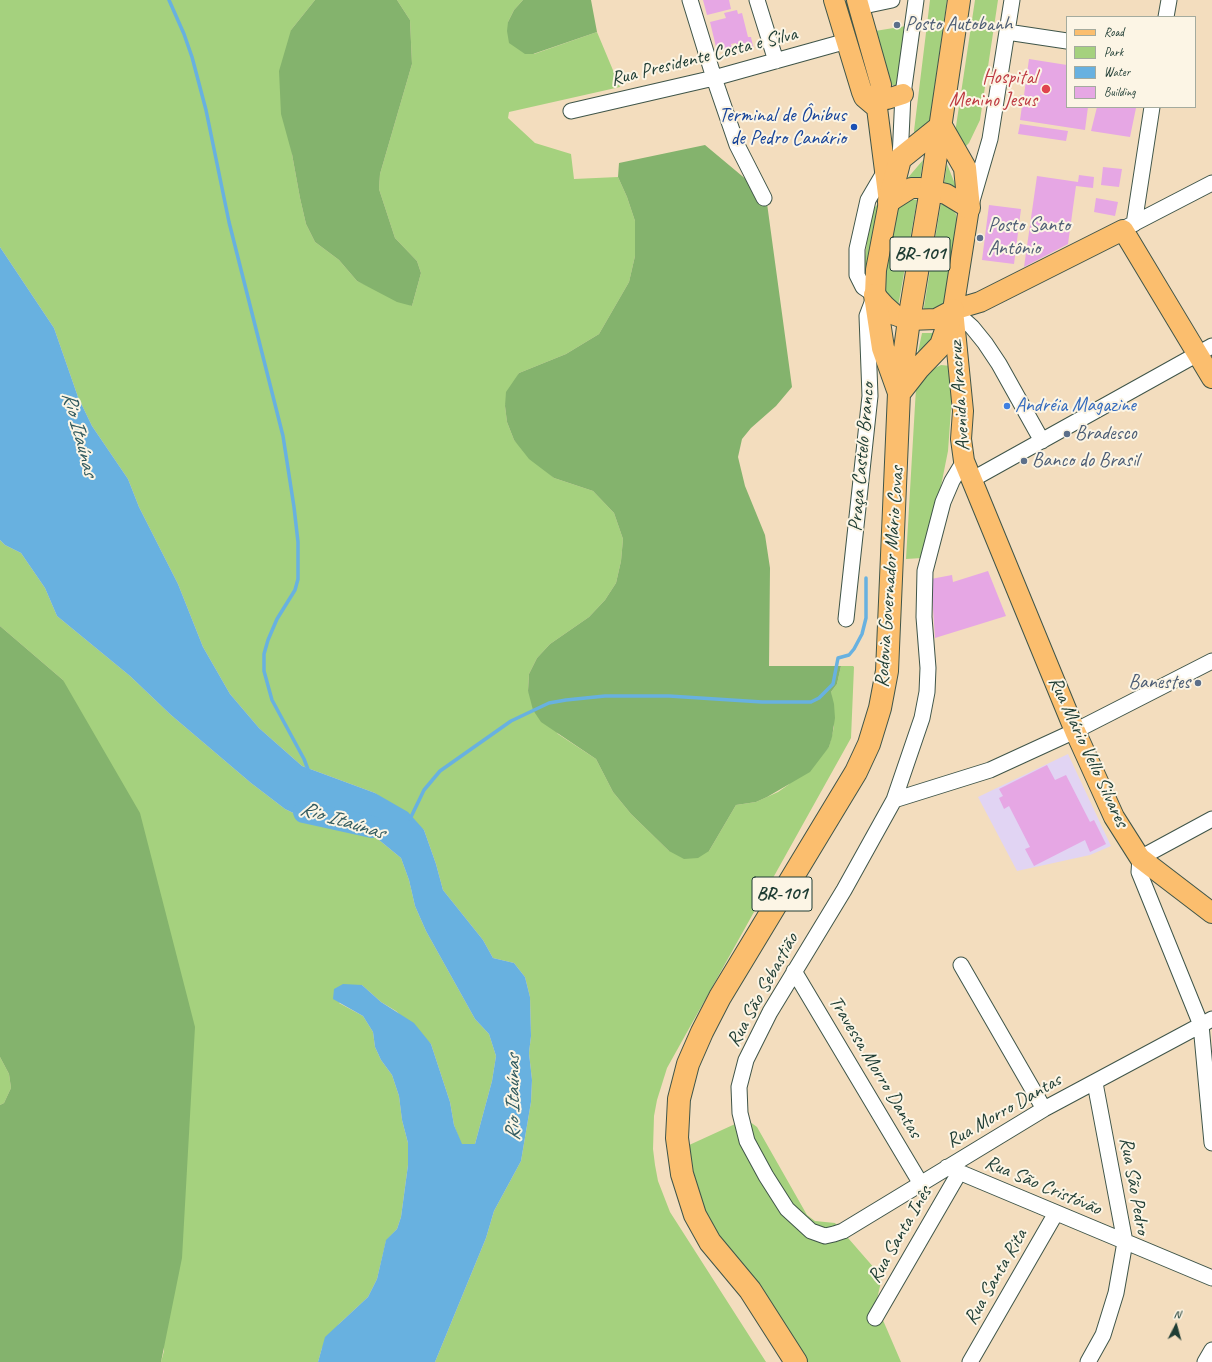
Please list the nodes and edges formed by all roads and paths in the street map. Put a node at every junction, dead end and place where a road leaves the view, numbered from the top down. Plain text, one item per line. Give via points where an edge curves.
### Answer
1 (690, 0) edge
2 (757, 0) edge
3 (834, 0) edge
4 (892, 0) edge
5 (916, 0) edge
6 (959, 0) edge
7 (1012, 0) edge
8 (1169, 0) edge
9 (858, 3) edge
10 (1166, 16) edge
11 (1007, 32) junction
12 (847, 41) junction
13 (1066, 41) edge
14 (776, 61) junction
15 (714, 78) junction
16 (904, 94) junction
17 (878, 103) junction
18 (1152, 108) edge
19 (571, 111) dead end
20 (941, 126) junction
21 (893, 165) junction
22 (1212, 183) edge
23 (931, 189) junction
24 (764, 198) dead end
25 (889, 202) junction
26 (969, 208) junction
27 (1128, 227) junction
28 (875, 295) junction
29 (953, 310) junction
30 (909, 320) junction
31 (1205, 350) edge
32 (1212, 378) edge
33 (900, 393) junction
34 (1042, 441) junction
35 (968, 470) junction
36 (846, 620) dead end
37 (1212, 661) edge
38 (1075, 732) junction
39 (894, 800) junction
40 (1212, 819) edge
41 (1140, 858) junction
42 (1212, 914) edge
43 (961, 965) dead end
44 (794, 971) junction
45 (1206, 1022) edge
46 (1095, 1083) junction
47 (1044, 1109) junction
48 (1212, 1143) edge
49 (953, 1170) junction
50 (921, 1184) junction
51 (1056, 1213) junction
52 (816, 1234) joint
53 (1125, 1242) junction
54 (1212, 1278) edge
55 (875, 1318) dead end
56 (1212, 1350) edge
57 (796, 1362) edge
58 (970, 1362) edge
59 (1088, 1362) edge
60 (1205, 1362) edge

1 - 15 street
2 - 14 street
3 - 12 main road
4 - 9 street
5 - 16 street
6 - 20 highway, Rodovia Governador Mário Covas / BR-101
7 - 11 street
8 - 10 street
9 - 17 main road via 880,79
11 - 13 street
11 - 26 street via 990,138
12 - 14 street, Rua Presidente Costa e Silva
12 - 17 main road via 864,97
14 - 15 street, Rua Presidente Costa e Silva
15 - 19 street, Rua Presidente Costa e Silva
15 - 24 street via 738,145
16 - 17 main road
16 - 21 street
17 - 21 main road
18 - 27 street
20 - 21 highway
20 - 23 highway, Rodovia Governador Mário Covas / BR-101
20 - 26 highway via 965,168
21 - 25 highway
21 - 28 street via 868,200 857,249 857,275 863,288
22 - 27 street
23 - 25 main road via 911,188
23 - 26 main road via 946,194
23 - 30 highway, Rodovia Governador Mário Covas / BR-101
25 - 28 main road, Praça Castelo Branco via 876,270
26 - 29 main road
27 - 29 main road via 980,302
27 - 31 main road
28 - 30 main road via 895,315
28 - 33 highway via 882,348
28 - 36 street, Praça Castelo Branco via 868,316 870,396
29 - 30 main road via 936,319
29 - 33 highway via 941,345
29 - 34 street via 972,327 988,348
29 - 35 main road, Avenida Aracruz via 963,411 961,439
30 - 33 highway, Rodovia Governador Mário Covas / BR-101
31 - 32 main road
31 - 34 street
33 - 57 highway, Rodovia Governador Mário Covas / BR-101 via 887,671 880,708 869,744 856,772 720,997 688,1064 679,1099 677,1138 682,1174 695,1215 710,1242 750,1290
34 - 35 street
35 - 38 main road, Rua Mário Vello Silvares
35 - 39 street, Rua São Sebastião via 952,480 943,502 925,571 927,692 922,718
37 - 38 street
38 - 39 street via 990,770
38 - 41 main road, Rua Mário Vello Silvares via 1114,816
39 - 44 street, Rua São Sebastião via 844,890
40 - 41 street
41 - 42 main road
41 - 45 street, Rua Mário Vello Silvares via 1139,872
43 - 47 street
44 - 50 street, Travessa Morro Dantas
44 - 52 street, Rua São Sebastião via 746,1060 739,1088 740,1113 748,1141 766,1176 787,1209
45 - 46 street, Rua Morro Dantas
45 - 48 street, Rua Mário Vello Silvares
46 - 47 street, Rua Morro Dantas
46 - 53 street, Rua São Pedro
47 - 49 street, Rua Morro Dantas
49 - 50 street, Rua Morro Dantas
49 - 51 street, Rua São Cristóvão
49 - 55 street, Rua Santa Inês
50 - 52 street, Rua Morro Dantas via 843,1231 825,1236
51 - 53 street, Rua São Cristóvão
51 - 58 street, Rua Santa Rita
53 - 54 street, Rua São Cristóvão
53 - 59 street, Rua São Pedro via 1116,1293 1103,1335
56 - 60 street

